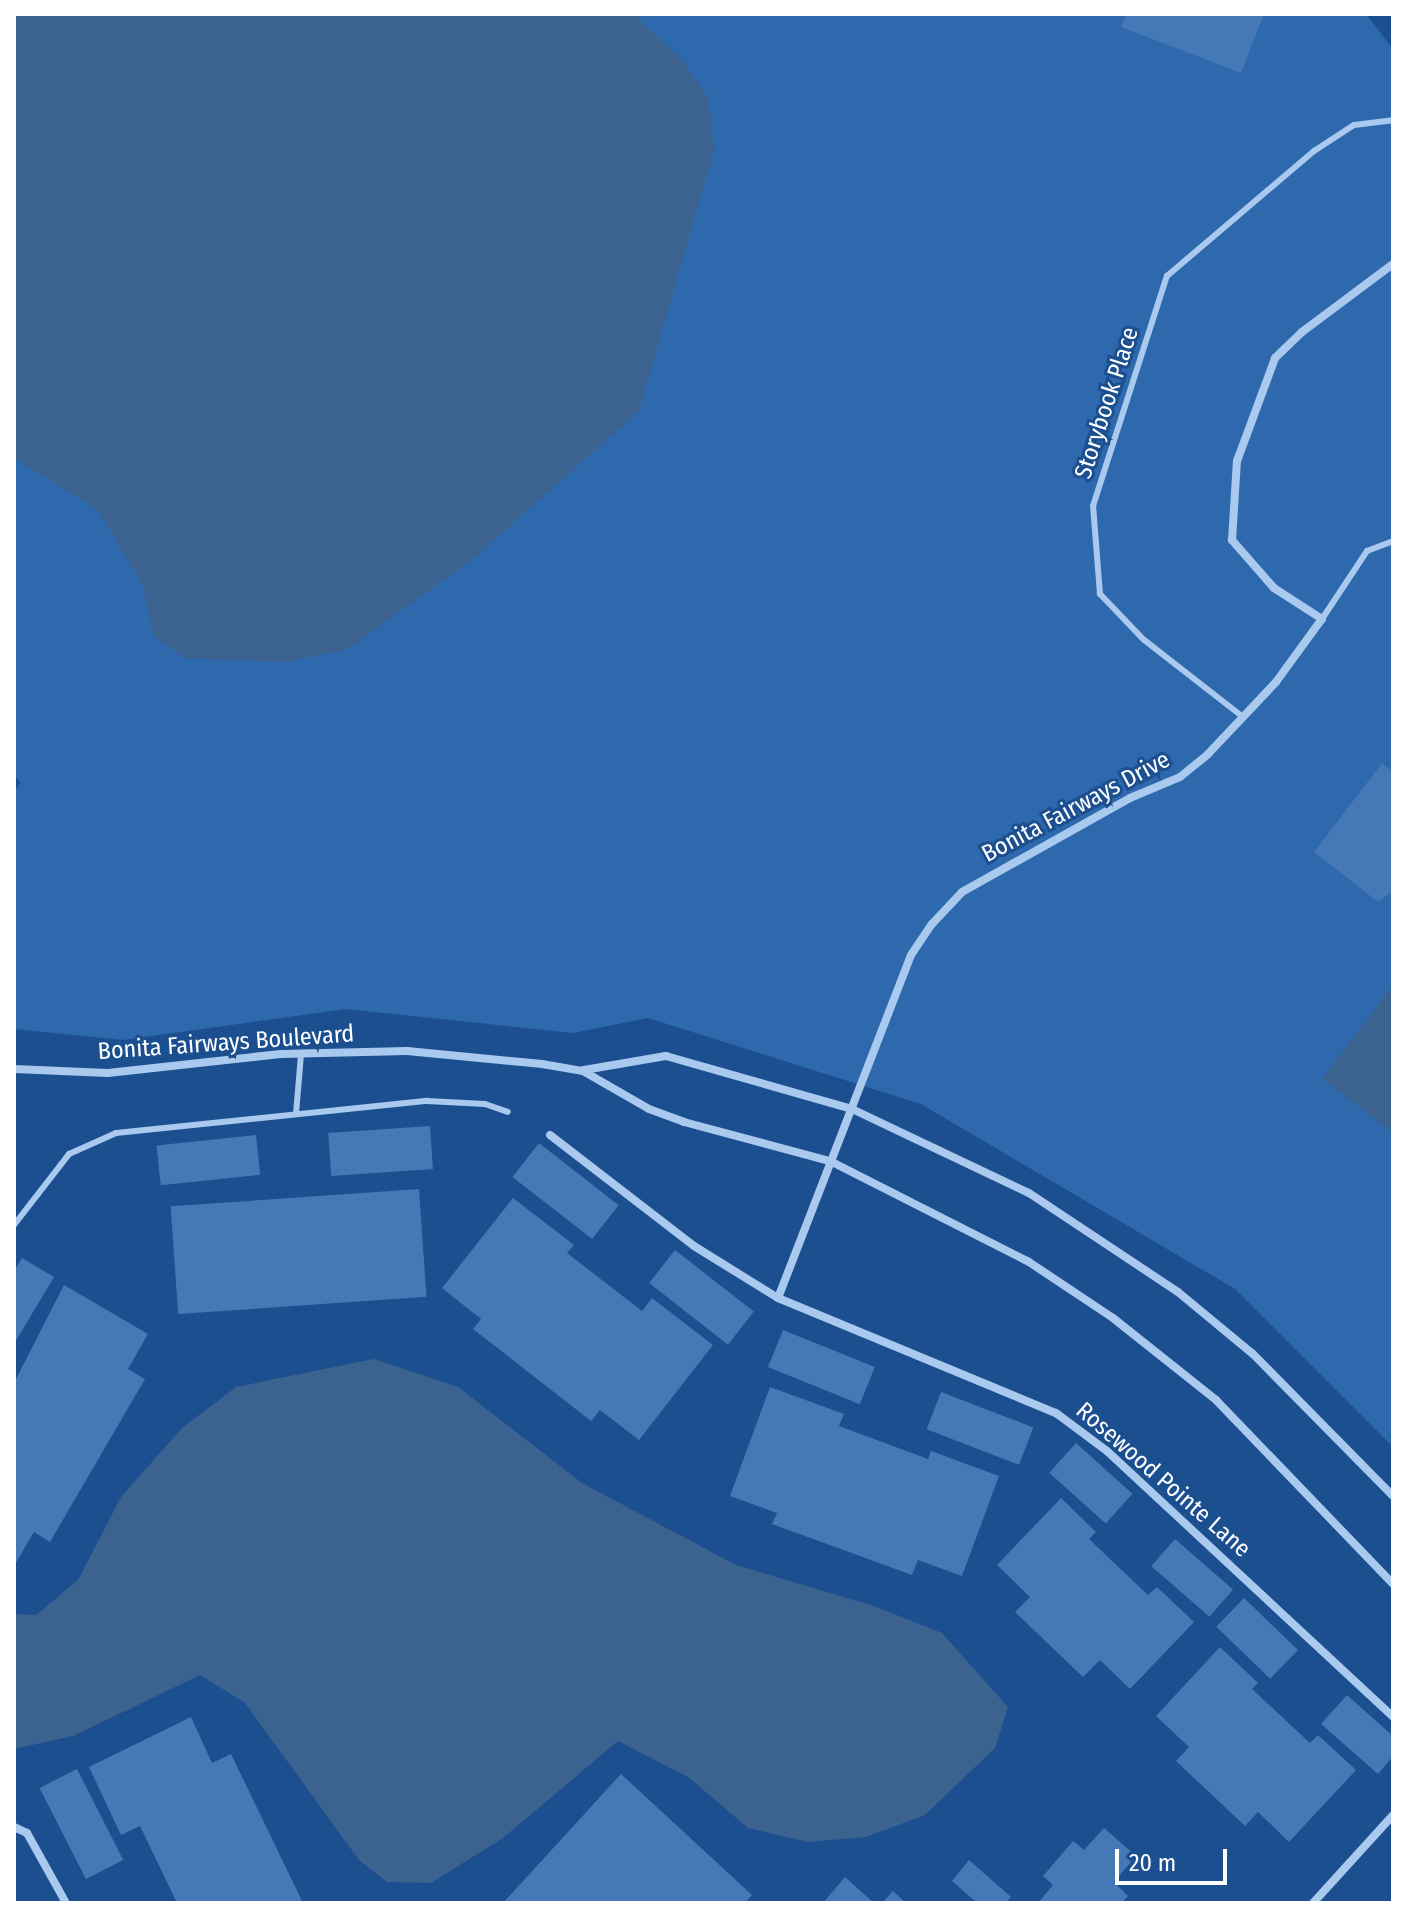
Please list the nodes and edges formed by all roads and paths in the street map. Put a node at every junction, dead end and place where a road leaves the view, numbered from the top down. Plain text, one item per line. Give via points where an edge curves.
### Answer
1 (1393, 120) edge
2 (1393, 264) edge
3 (1393, 541) edge
4 (1322, 619) junction
5 (1243, 717) junction
6 (301, 1054) junction
7 (14, 1069) edge
8 (583, 1071) junction
9 (852, 1109) junction
10 (508, 1112) dead end
11 (296, 1114) junction
12 (550, 1135) dead end
13 (830, 1161) junction
14 (14, 1225) edge
15 (778, 1298) junction
16 (1393, 1496) edge
17 (1393, 1584) edge
18 (1393, 1717) edge
19 (1393, 1815) edge
20 (14, 1827) edge
21 (66, 1903) edge
22 (1313, 1903) edge

1 - 5 lane, Storybook Place via 1354,125 1314,151 1167,276 1093,506 1100,594 1144,640
2 - 4 street via 1275,358 1237,461 1232,540 1274,588
3 - 4 lane via 1367,551
4 - 5 street, Bonita Fairways Drive
5 - 9 street, Bonita Fairways Drive via 1180,777 1130,798 962,892 911,955
6 - 7 street, Bonita Fairways Boulevard via 108,1073
6 - 8 street, Bonita Fairways Boulevard via 407,1051
6 - 11 lane
8 - 9 street, Bonita Fairways Boulevard via 666,1056
8 - 13 street, Bonita Fairways Boulevard via 649,1109
9 - 13 street, Bonita Fairways Drive
9 - 16 street, Bonita Fairways Boulevard via 1029,1193 1178,1292 1253,1354
10 - 11 lane via 485,1104 427,1101
11 - 14 lane via 116,1133 69,1154
12 - 15 street, Rosewood Pointe Lane via 694,1246
13 - 15 street
13 - 17 street, Bonita Fairways Boulevard via 1029,1262 1113,1318 1216,1400
15 - 18 street, Rosewood Pointe Lane via 1056,1413 1107,1451
19 - 22 street
20 - 21 street via 27,1833

